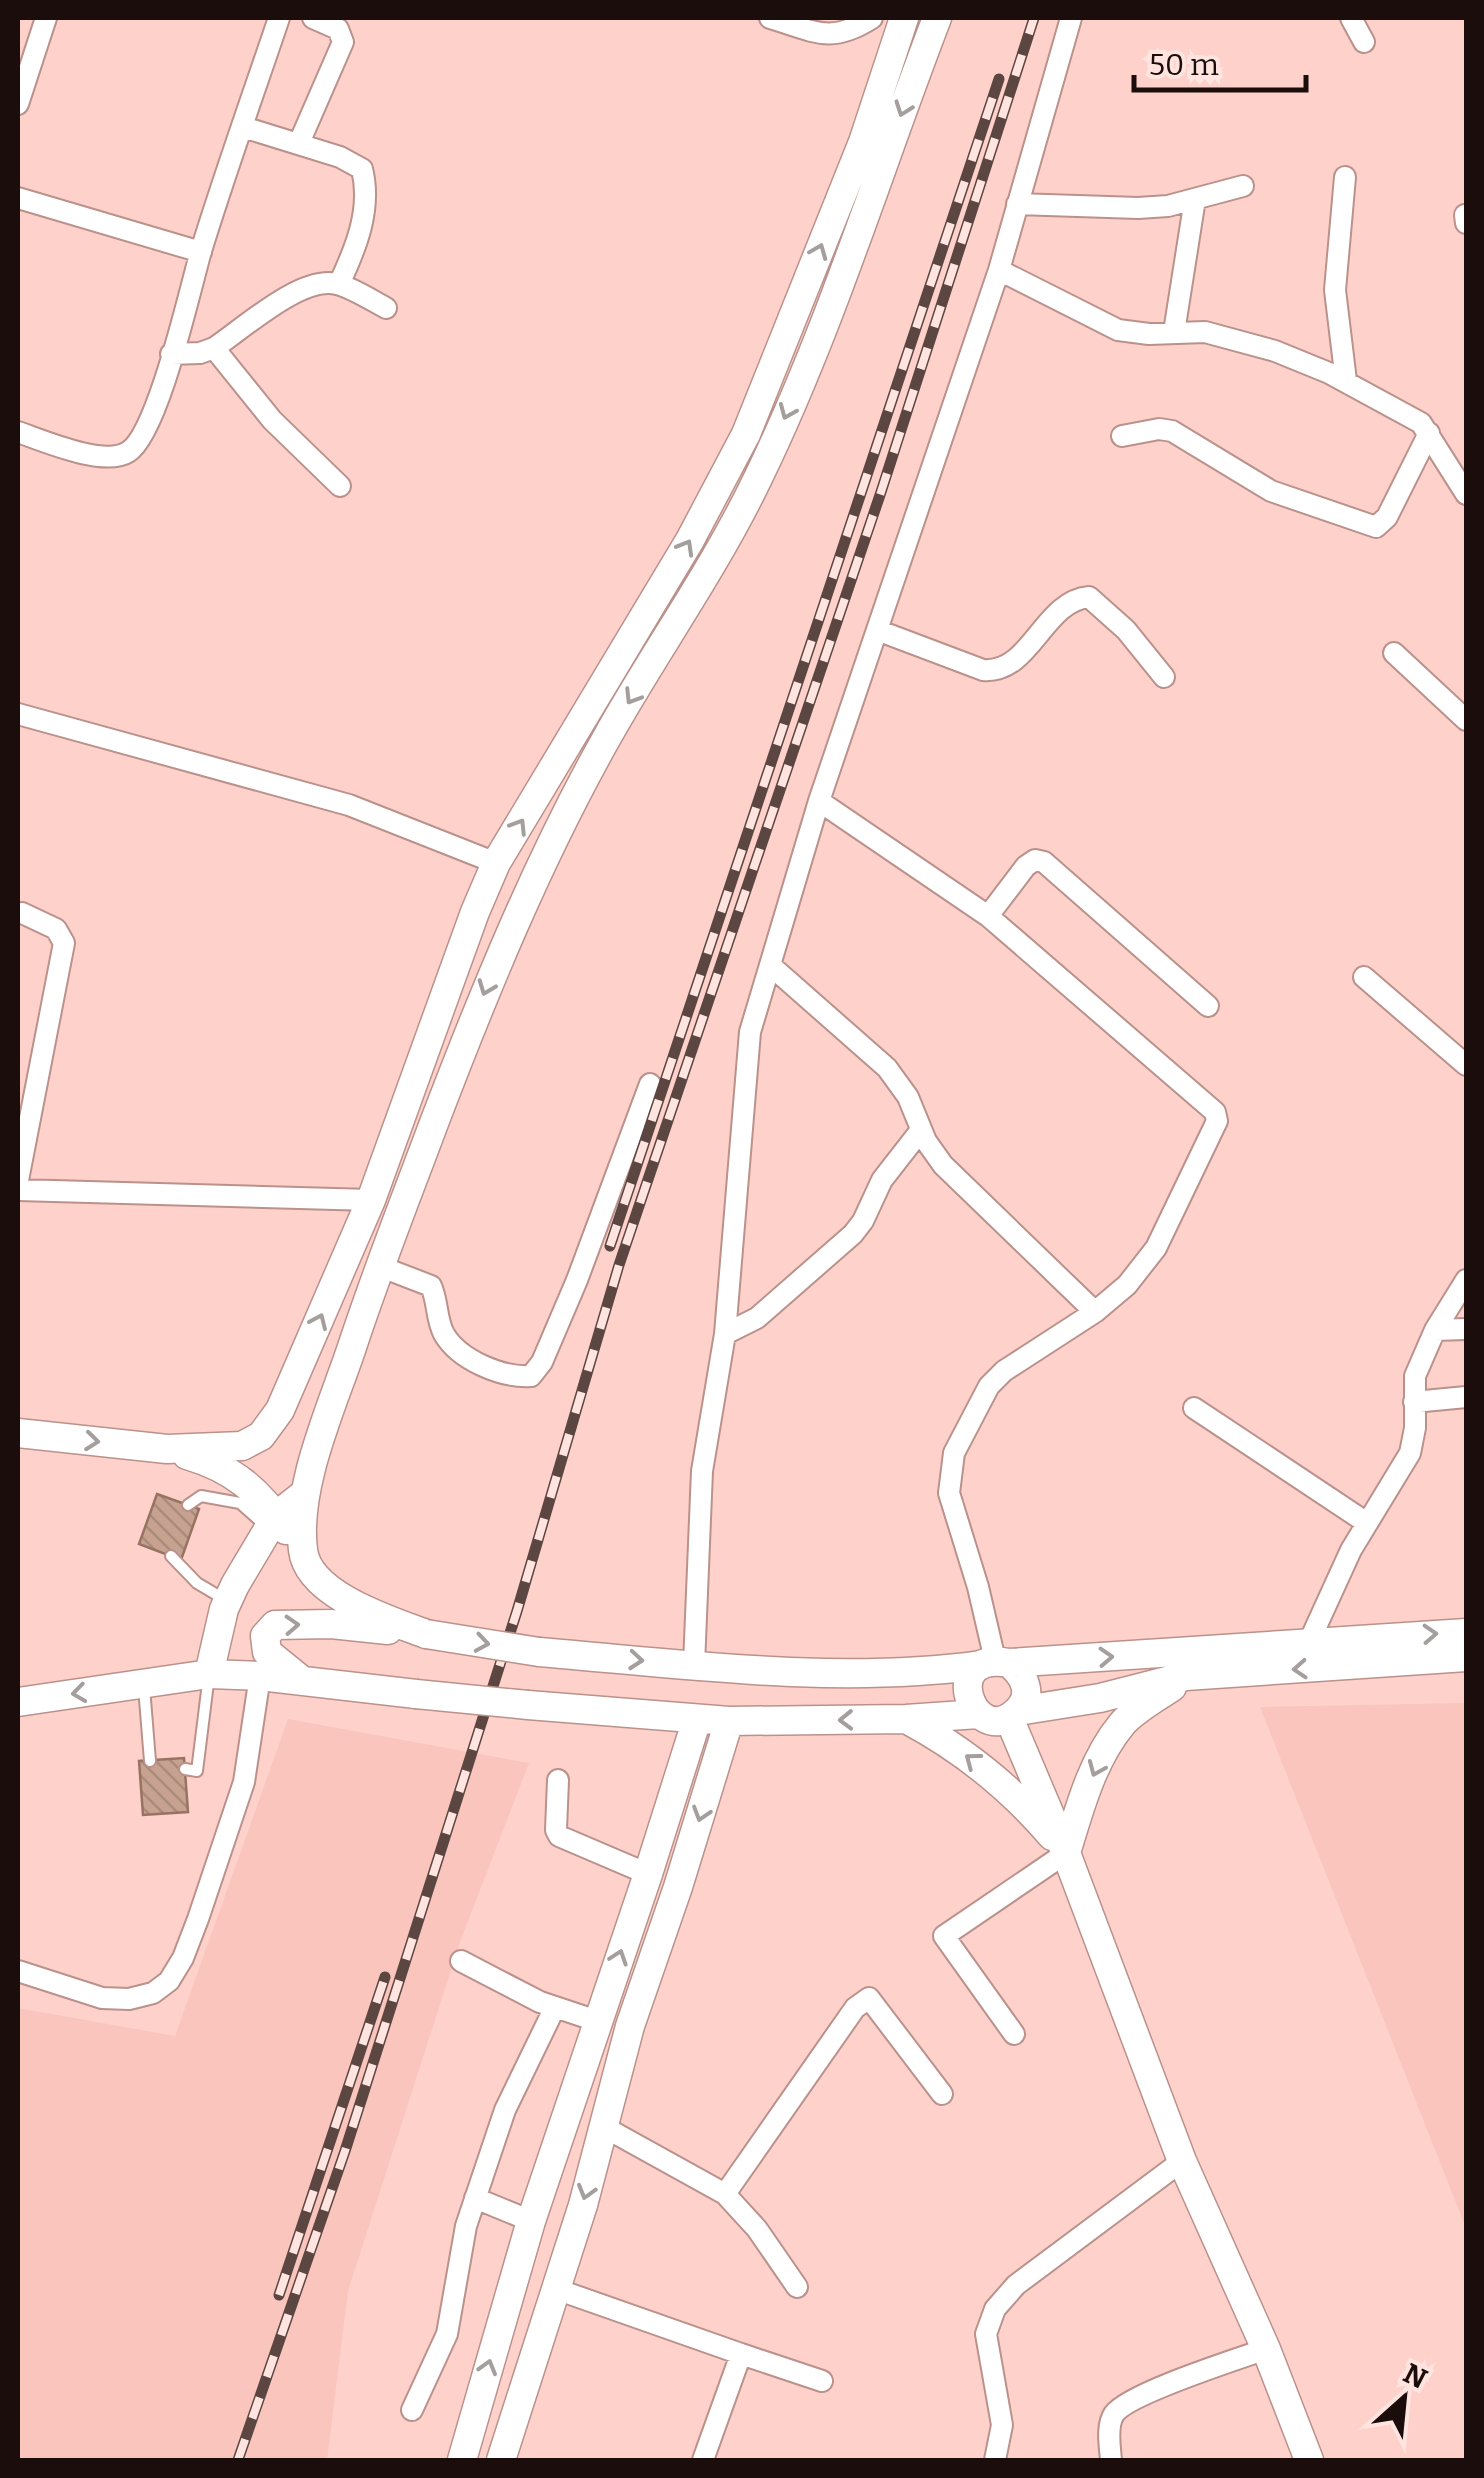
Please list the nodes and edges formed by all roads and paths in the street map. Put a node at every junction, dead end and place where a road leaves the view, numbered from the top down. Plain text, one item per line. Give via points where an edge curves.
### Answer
1 (46, 18) edge
2 (279, 18) edge
3 (314, 18) edge
4 (770, 18) edge
5 (872, 18) edge
6 (904, 18) edge
7 (937, 18) edge
8 (1071, 18) edge
9 (1351, 18) edge
10 (1364, 42) dead end
11 (18, 104) edge
12 (242, 127) junction
13 (300, 143) junction
14 (1345, 177) dead end
15 (1243, 186) dead end
16 (18, 198) edge
17 (1194, 199) junction
18 (1017, 204) junction
19 (201, 252) junction
20 (999, 270) junction
21 (340, 284) junction
22 (386, 308) dead end
23 (1174, 332) junction
24 (214, 348) junction
25 (171, 354) junction
26 (1346, 381) junction
27 (18, 432) edge
28 (1429, 433) junction
29 (1122, 436) dead end
30 (340, 486) dead end
31 (1466, 494) edge
32 (877, 630) junction
33 (1394, 653) dead end
34 (1164, 677) dead end
35 (18, 714) edge
36 (1466, 720) edge
37 (819, 801) junction
38 (496, 863) junction
39 (22, 912) dead end
40 (988, 916) junction
41 (770, 966) junction
42 (1364, 977) dead end
43 (1208, 1006) dead end
44 (1466, 1065) edge
45 (650, 1084) dead end
46 (920, 1130) junction
47 (18, 1180) edge
48 (18, 1190) edge
49 (372, 1200) junction
50 (379, 1266) junction
51 (1466, 1280) edge
52 (1095, 1312) junction
53 (1466, 1329) edge
54 (1435, 1330) junction
55 (725, 1334) junction
56 (1466, 1397) edge
57 (1414, 1402) junction
58 (1194, 1408) dead end
59 (18, 1434) edge
60 (166, 1449) junction
61 (304, 1494) junction
62 (188, 1506) dead end
63 (272, 1522) junction
64 (1367, 1523) junction
65 (302, 1554) junction
66 (171, 1556) dead end
67 (227, 1601) junction
68 (1466, 1632) edge
69 (426, 1634) junction
70 (1309, 1642) junction
71 (1466, 1657) edge
72 (995, 1662) junction
73 (694, 1665) junction
74 (210, 1674) junction
75 (260, 1676) junction
76 (1186, 1676) junction
77 (304, 1681) junction
78 (144, 1683) junction
79 (18, 1702) edge
80 (978, 1714) junction
81 (1013, 1715) junction
82 (696, 1718) junction
83 (906, 1719) junction
84 (730, 1721) junction
85 (150, 1761) dead end
86 (185, 1769) dead end
87 (558, 1780) dead end
88 (1066, 1853) junction
89 (648, 1874) junction
90 (461, 1960) dead end
91 (18, 1971) edge
92 (555, 2007) junction
93 (597, 2021) junction
94 (1014, 2034) dead end
95 (942, 2094) dead end
96 (604, 2127) junction
97 (1182, 2161) junction
98 (725, 2194) junction
99 (475, 2198) junction
100 (530, 2221) junction
101 (520, 2258) junction
102 (559, 2281) junction
103 (797, 2286) dead end
104 (1266, 2349) junction
105 (741, 2354) junction
106 (822, 2381) dead end
107 (412, 2410) dead end
108 (462, 2460) edge
109 (501, 2460) edge
110 (703, 2460) edge
111 (995, 2460) edge
112 (1111, 2460) edge
113 (1309, 2460) edge

1 - 11 street
2 - 12 street
3 - 13 street via 338,29 343,42
4 - 5 street via 830,35
38 -> 6 main road via 681,556 746,434 863,142
7 -> 50 main road via 818,339 758,478 606,738 547,854 492,973
8 - 18 street
9 - 10 street
12 - 13 street
12 - 19 street
13 - 21 street via 364,173 359,236
14 - 26 street via 1335,290
15 - 17 street
16 - 19 street
17 - 18 street via 1138,208
17 - 23 street
18 - 20 street
19 - 25 street
20 - 23 street via 1118,330
20 - 32 street
21 - 22 street
21 - 24 street via 306,287
23 - 26 street via 1228,338
24 - 25 street
24 - 30 street via 272,420
25 - 27 street via 149,420 126,454 102,456
26 - 28 street via 1407,413
28 - 29 street via 1376,527 1271,491 1172,430
28 - 31 street
32 - 34 street via 994,671 1022,653 1063,607 1089,597
32 - 37 street
33 - 36 street
35 - 38 street via 349,805
37 - 40 street
37 - 41 street
38 - 49 main road
39 - 47 street via 56,929 64,944
40 - 43 street via 1026,866 1044,862
40 - 52 street via 1215,1112 1214,1134 1156,1248
41 - 46 street via 888,1068
41 - 55 street via 745,1071
42 - 44 street
45 - 50 street via 577,1280 531,1376 478,1363 445,1336 431,1286
46 - 52 street via 943,1165
46 - 55 street via 853,1234 757,1318
48 - 49 street
60 -> 49 main road via 242,1446 261,1436 280,1410
50 - 61 main road
51 - 54 street
52 - 72 street via 989,1386 954,1454 949,1493
53 - 54 street
54 - 57 street via 1415,1376
55 - 73 street via 702,1471
56 - 57 street
57 - 64 street via 1410,1453
58 - 64 street
59 -> 60 main road
60 - 63 main road via 244,1480
61 - 63 main road
61 - 65 main road
62 - 63 lane via 201,1496 240,1503
63 - 65 main road
63 - 67 main road
64 - 70 street
65 - 69 main road via 349,1604
66 - 67 lane
67 - 74 main road
70 -> 68 main road
69 -> 73 main road, bridge
77 -> 69 main road via 266,1652 268,1629 331,1624
72 -> 70 main road
71 -> 76 main road
72 - 73 main road via 921,1673
72 - 80 main road via 971,1674 966,1688
72 - 81 main road via 1020,1672 1028,1686
74 - 75 main road
74 - 78 main road
74 - 86 lane via 197,1771
75 - 77 main road
75 - 91 street via 244,1782 198,1919 168,1981 153,1993 102,1998
76 - 81 main road
76 -> 88 main road via 1124,1722 1103,1753
77 - 82 main road, bridge
78 -> 79 main road
78 - 85 lane
80 - 81 main road via 991,1720
80 - 83 main road
81 - 88 main road
82 - 84 main road
82 - 89 main road
83 -> 84 main road
88 -> 83 main road via 1006,1786
84 -> 96 main road via 630,2026
87 - 89 street via 559,1836
88 - 94 street via 944,1936
88 - 97 main road
93 -> 89 main road
90 - 92 street
92 - 93 street
92 - 99 street via 513,2092
93 - 100 main road
95 - 98 street via 869,1998 855,2008
96 - 98 street
96 -> 102 main road
97 - 104 main road
97 - 111 street via 1016,2285 995,2309 986,2334 1002,2424
98 - 103 street
99 - 100 street
99 - 107 street via 447,2334
100 - 101 main road
101 - 102 main road
108 -> 101 main road
102 - 105 street
102 - 109 main road
104 - 112 street via 1123,2406 1110,2423
104 - 113 main road
105 - 106 street
105 - 110 street

